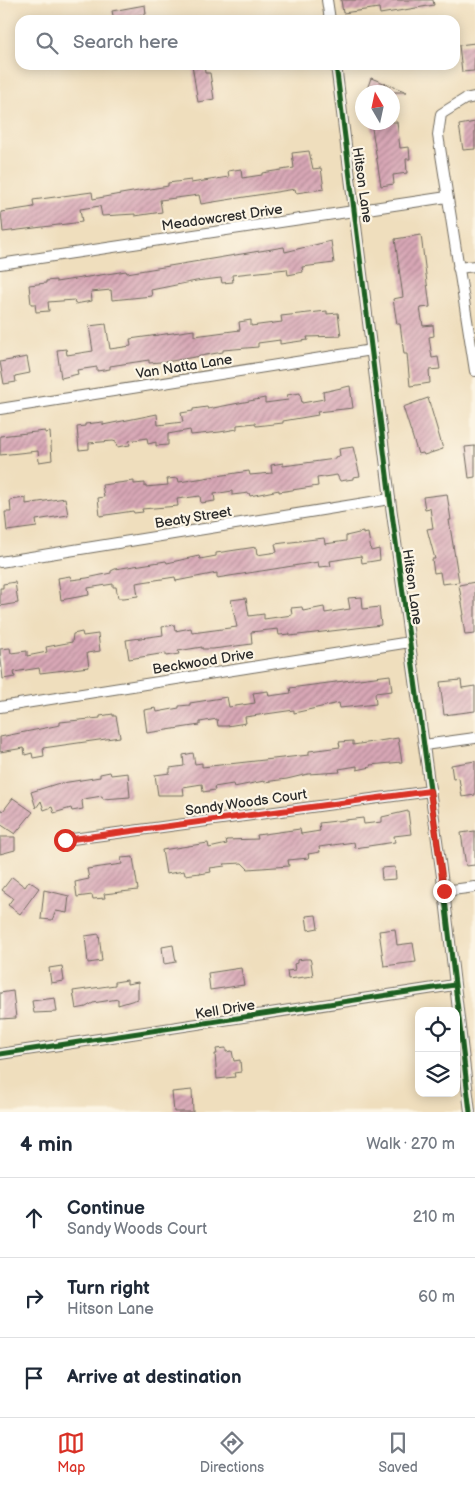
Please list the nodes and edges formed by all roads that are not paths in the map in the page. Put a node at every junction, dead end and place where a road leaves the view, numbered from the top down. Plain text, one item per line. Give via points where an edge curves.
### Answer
1 (327, 0) edge
2 (329, 15) edge
3 (337, 70) edge
4 (475, 97) edge
5 (447, 198) junction
6 (356, 211) junction
7 (0, 264) edge
8 (475, 266) edge
9 (458, 268) junction
10 (372, 350) junction
11 (475, 371) edge
12 (0, 409) edge
13 (390, 499) junction
14 (0, 562) edge
15 (410, 642) junction
16 (0, 707) edge
17 (475, 738) edge
18 (424, 745) junction
19 (430, 791) junction
20 (65, 840) dead end
21 (475, 887) edge
22 (444, 891) junction
23 (454, 985) junction
24 (0, 1054) edge
25 (470, 1112) edge

1 - 2 street
3 - 6 street, Hitson Lane
4 - 5 street via 442,114 438,123
5 - 6 street, Meadowcrest Drive
5 - 9 street
6 - 7 street, Meadowcrest Drive
6 - 10 street, Hitson Lane
8 - 9 street
9 - 11 street
10 - 12 street, Van Natta Lane
10 - 13 street, Hitson Lane
13 - 14 street, Beaty Street
13 - 15 street, Hitson Lane
15 - 16 street, Beckwood Drive
15 - 18 street, Hitson Lane
17 - 18 street
18 - 19 street, Hitson Lane
19 - 20 street, Sandy Woods Court
19 - 22 street, Hitson Lane
21 - 22 street
22 - 23 street, Hitson Lane
23 - 24 street, Kell Drive
23 - 25 street, Hitson Lane

